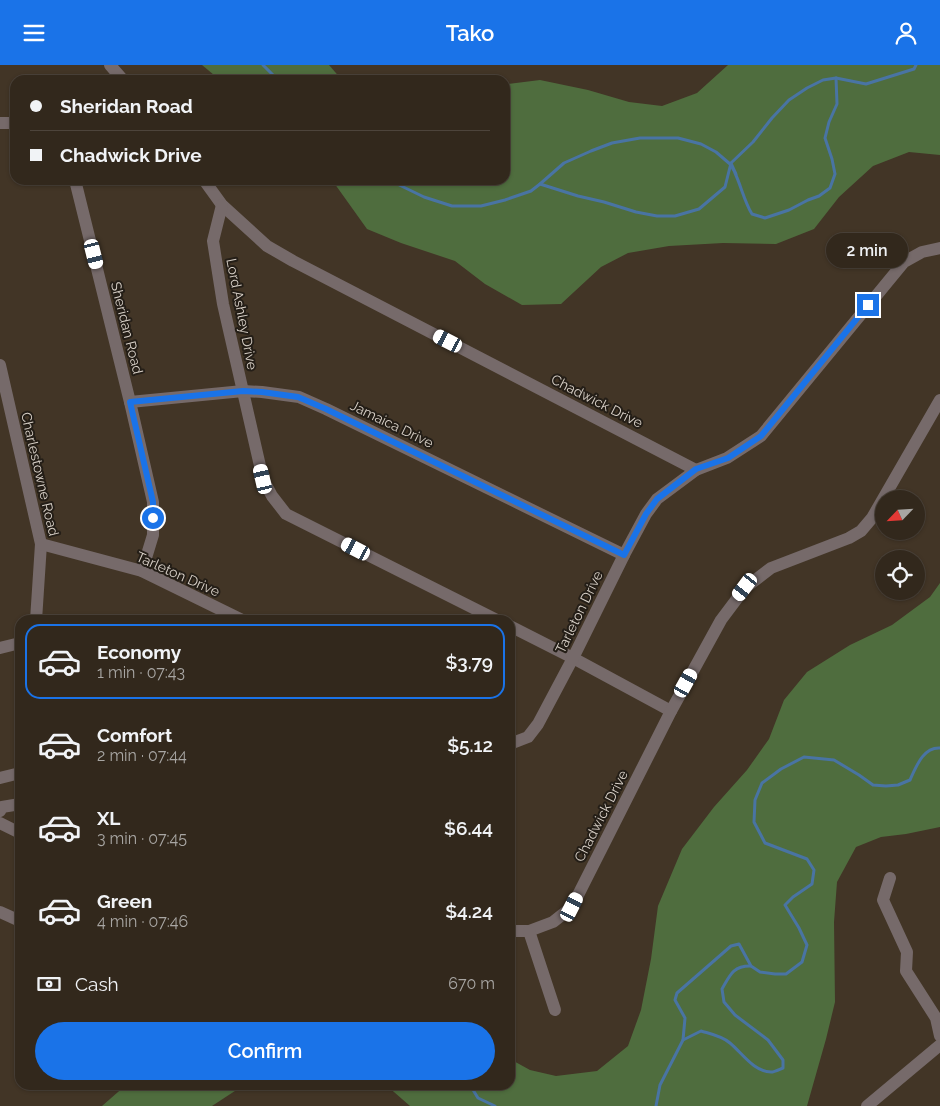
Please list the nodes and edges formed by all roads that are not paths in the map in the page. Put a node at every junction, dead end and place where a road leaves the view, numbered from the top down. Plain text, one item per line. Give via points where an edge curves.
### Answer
1 (110, 65) edge
2 (119, 75) edge
3 (77, 185) edge
4 (208, 185) edge
5 (222, 205) junction
6 (940, 237) edge
7 (940, 248) edge
8 (922, 253) junction
9 (0, 365) edge
10 (243, 391) junction
11 (940, 400) edge
12 (130, 402) junction
13 (696, 469) junction
14 (41, 544) junction
15 (624, 555) junction
16 (142, 571) junction
17 (36, 615) edge
18 (232, 615) edge
19 (487, 615) edge
20 (515, 629) edge
21 (15, 644) edge
22 (0, 648) edge
23 (573, 658) junction
24 (671, 711) junction
25 (515, 742) edge
26 (15, 774) edge
27 (0, 778) edge
28 (15, 805) edge
29 (0, 811) edge
30 (0, 823) edge
31 (15, 830) edge
32 (890, 878) dead end
33 (0, 912) edge
34 (15, 919) edge
35 (515, 931) edge
36 (528, 931) junction
37 (555, 1010) dead end
38 (940, 1036) edge
39 (940, 1045) edge
40 (867, 1106) edge

1 - 2 street
3 - 12 street, Sheridan Road
4 - 5 street, Chadwick Drive
5 - 10 street, Lord Ashley Drive via 213,241 223,304
5 - 13 street, Chadwick Drive via 266,246
6 - 8 street
7 - 8 street
8 - 13 street via 904,262 761,436 728,458
9 - 14 street, Charlestowne Road
10 - 12 street, Jamaica Drive
10 - 15 street, Jamaica Drive via 306,400
10 - 19 street, Lord Ashley Drive via 263,479 286,514
11 - 24 street, Chadwick Drive via 872,518 861,531 771,568 745,587 720,621
12 - 16 street, Sheridan Road via 153,502 153,535
13 - 15 street, Tarleton Drive via 657,499
14 - 16 street, Tarleton Drive
14 - 17 street, Charlestowne Road
15 - 23 street, Tarleton Drive
16 - 18 street, Tarleton Drive
20 - 23 street
21 - 22 street
23 - 24 street
23 - 25 street, Tarleton Drive via 538,724 528,737
24 - 36 street, Chadwick Drive via 572,907 553,922
26 - 27 street
28 - 29 street via 2,807
30 - 31 street
32 - 38 street via 883,900 907,952 906,971 936,1018
33 - 34 street
35 - 36 street, Chadwick Drive
36 - 37 street
39 - 40 street

